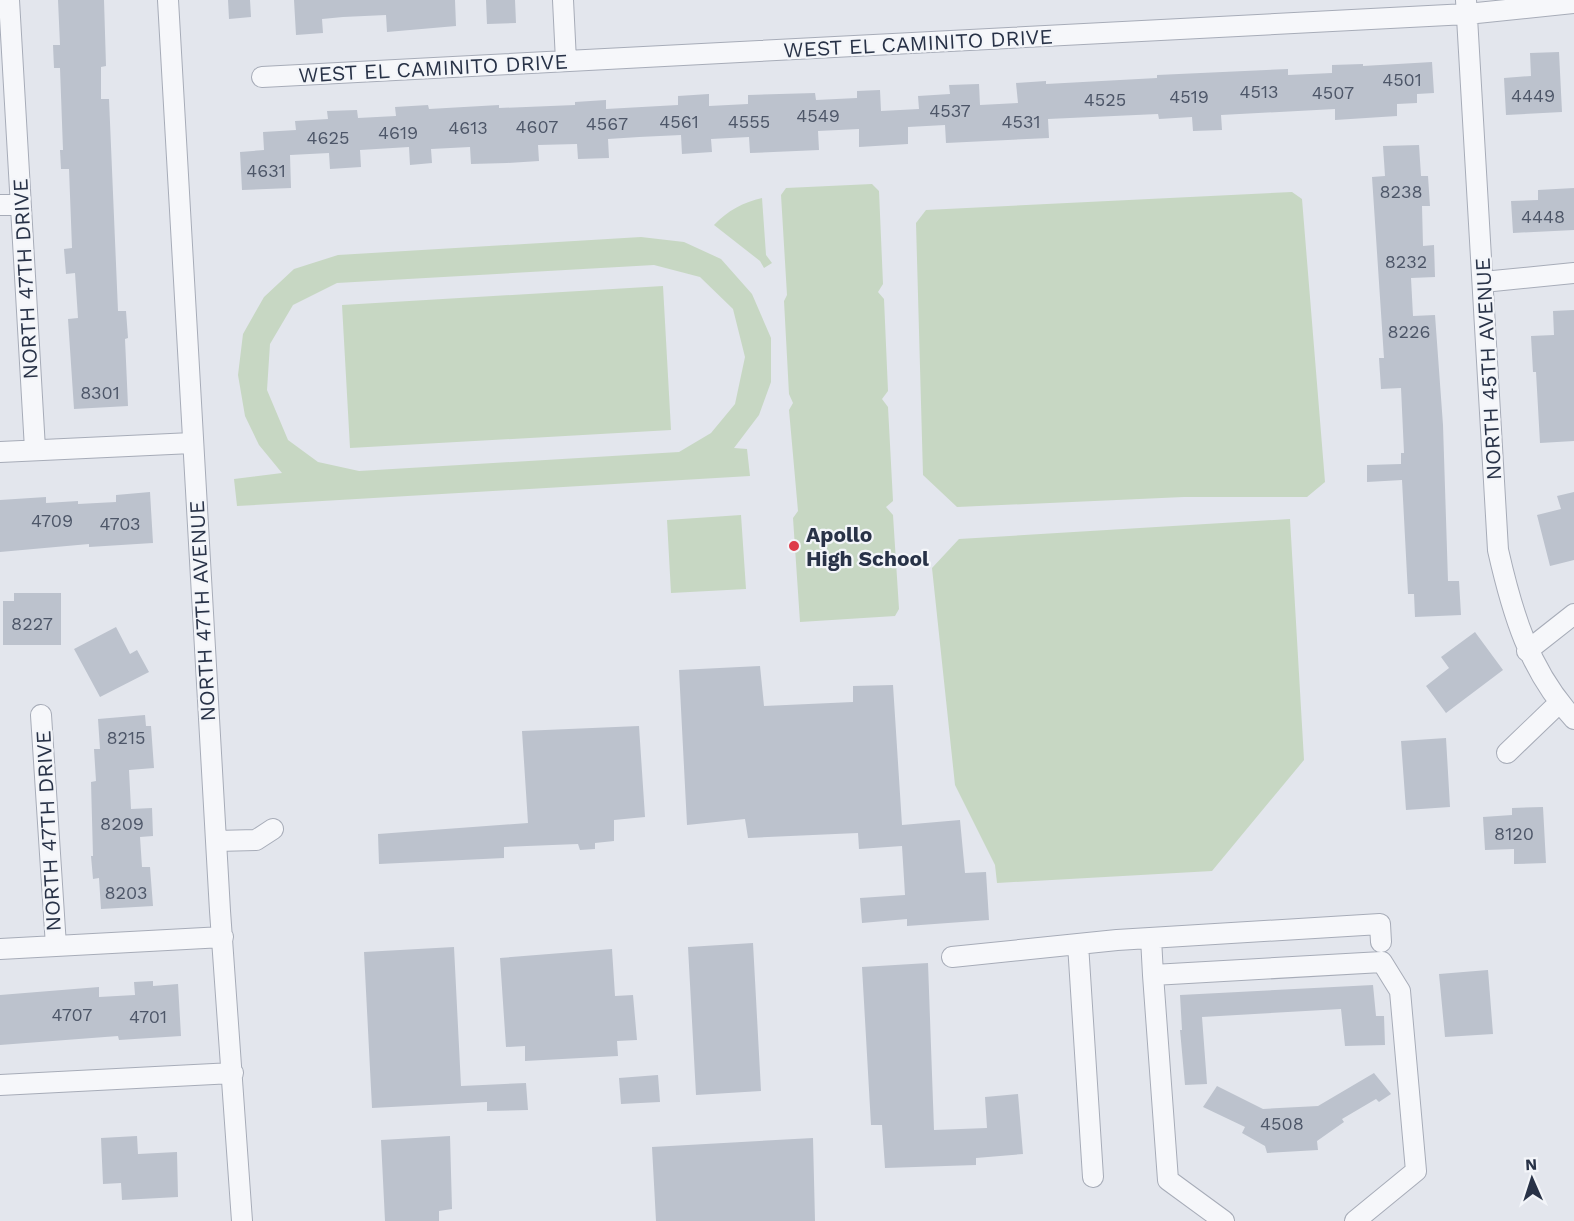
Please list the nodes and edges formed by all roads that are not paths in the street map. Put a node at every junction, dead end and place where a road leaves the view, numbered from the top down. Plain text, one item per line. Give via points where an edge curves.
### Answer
1 (9, 0) edge
2 (168, 0) edge
3 (563, 0) edge
4 (1574, 3) edge
5 (1467, 7) edge
6 (566, 61) junction
7 (262, 77) dead end
8 (0, 205) edge
9 (21, 205) junction
10 (1574, 273) edge
11 (1483, 282) junction
12 (192, 443) junction
13 (35, 449) junction
14 (0, 452) edge
15 (1574, 614) edge
16 (1527, 651) junction
17 (1559, 703) junction
18 (41, 715) dead end
19 (1574, 719) edge
20 (1508, 753) dead end
21 (273, 829) dead end
22 (216, 841) junction
23 (223, 937) junction
24 (1151, 938) junction
25 (1381, 942) dead end
26 (1078, 944) junction
27 (56, 946) junction
28 (0, 950) edge
29 (952, 957) dead end
30 (1153, 975) junction
31 (233, 1073) junction
32 (0, 1085) edge
33 (1093, 1177) dead end
34 (242, 1221) edge
35 (1224, 1221) edge
36 (1354, 1221) edge

1 - 9 street, NORTH 47TH DRIVE
2 - 12 street, NORTH 47TH AVENUE
3 - 6 street
4 - 5 street, WEST EL CAMINITO DRIVE
5 - 6 street, WEST EL CAMINITO DRIVE
5 - 11 street, NORTH 45TH AVENUE
6 - 7 street, WEST EL CAMINITO DRIVE
8 - 9 street
9 - 13 street, NORTH 47TH DRIVE
10 - 11 street
11 - 16 street, NORTH 45TH AVENUE via 1498,550
12 - 13 street
12 - 22 street, NORTH 47TH AVENUE
13 - 14 street
15 - 16 street
16 - 17 street, NORTH 45TH AVENUE
17 - 19 street, NORTH 45TH AVENUE
17 - 20 street
18 - 27 street, NORTH 47TH DRIVE
21 - 22 street via 256,840
22 - 23 street, NORTH 47TH AVENUE
23 - 27 street
23 - 31 street, NORTH 47TH AVENUE
24 - 25 street via 1380,924
24 - 26 street
24 - 30 street
26 - 29 street
26 - 33 street
27 - 28 street
30 - 35 street via 1168,1180
30 - 36 street via 1382,962 1400,991 1416,1171
31 - 32 street
31 - 34 street, NORTH 47TH AVENUE

